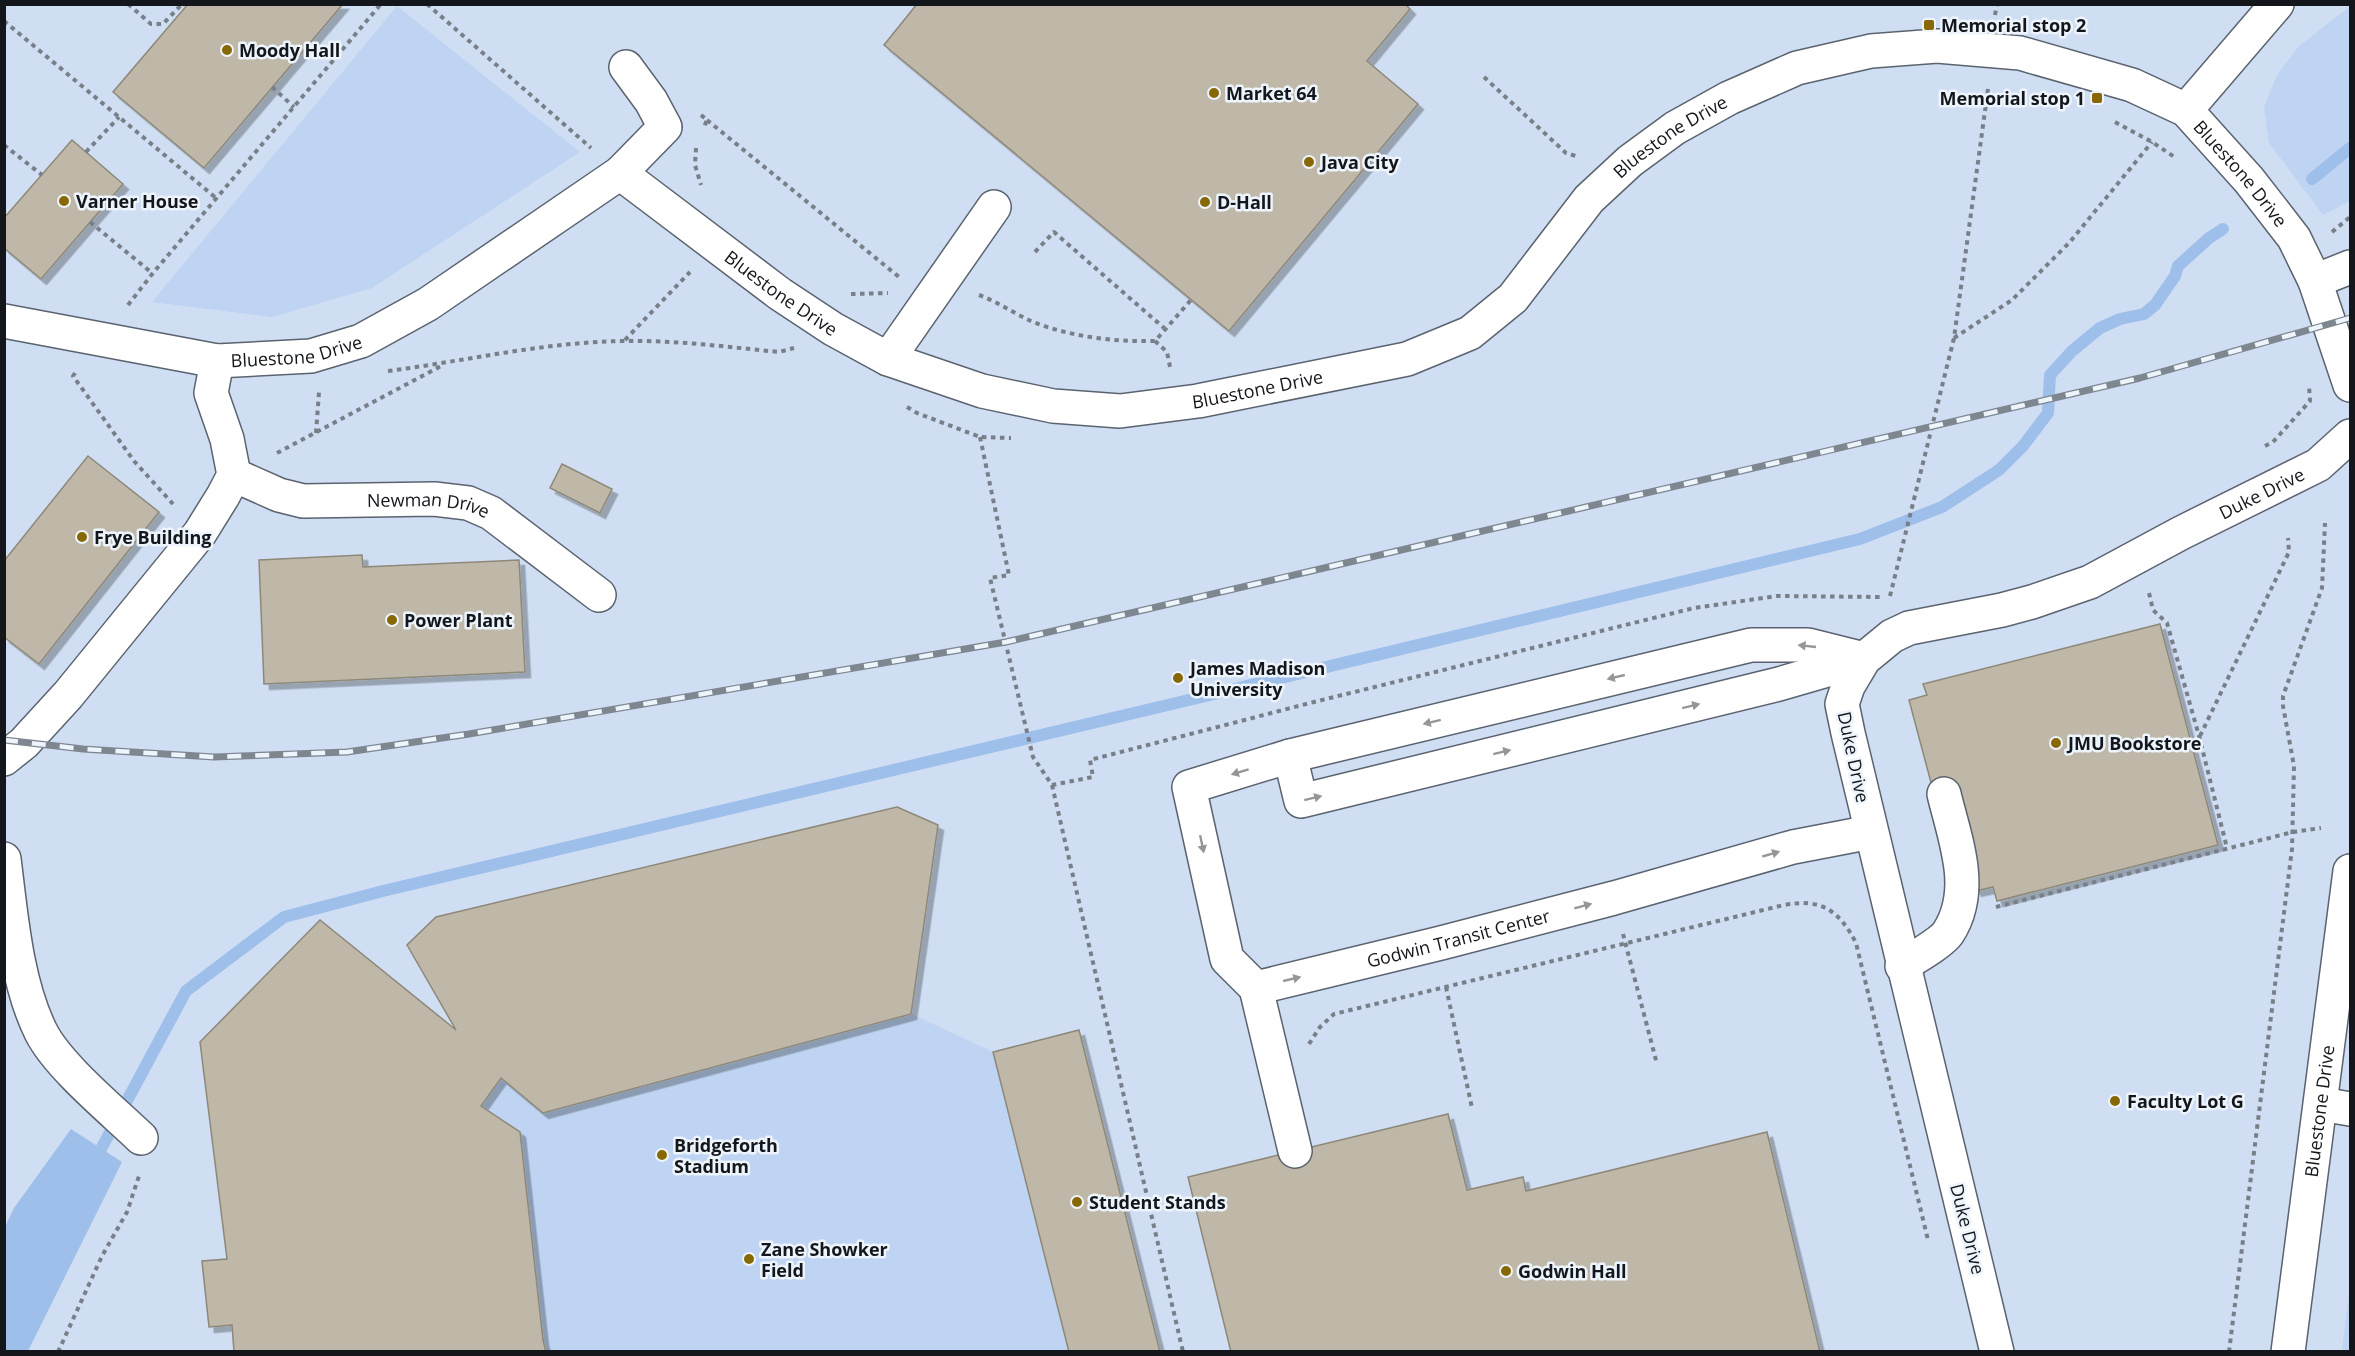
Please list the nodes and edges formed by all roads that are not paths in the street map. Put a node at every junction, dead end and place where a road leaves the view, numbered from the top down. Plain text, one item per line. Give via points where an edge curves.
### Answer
1 (2277, 4) edge
2 (626, 67) dead end
3 (2186, 110) junction
4 (620, 173) junction
5 (994, 207) dead end
6 (2350, 267) edge
7 (2315, 281) junction
8 (4, 321) edge
9 (888, 358) junction
10 (217, 361) junction
11 (2350, 385) edge
12 (2350, 436) edge
13 (234, 475) junction
14 (599, 595) dead end
15 (1864, 659) junction
16 (1290, 756) junction
17 (4, 759) edge
18 (1944, 794) dead end
19 (1871, 832) junction
20 (4, 859) edge
21 (2350, 871) edge
22 (1902, 966) junction
23 (1256, 988) junction
24 (2336, 1106) edge
25 (141, 1138) road end
26 (1295, 1151) dead end
27 (1997, 1352) edge
28 (2288, 1352) edge

1 - 3 street
2 - 4 street via 665,127
3 - 7 street, Bluestone Drive via 2249,180 2294,238
3 - 9 street, Bluestone Drive via 2132,86 2020,53 1937,46 1871,51 1797,68 1729,98 1666,135 1630,161 1589,199 1513,298 1470,333 1407,359 1198,401 1120,411 1053,406 982,391
4 - 9 street, Bluestone Drive via 780,294 833,329
4 - 10 street, Bluestone Drive via 428,304 361,340 311,356
5 - 9 street via 925,292
6 - 7 street
7 - 11 street, Bluestone Drive
8 - 10 street, Bluestone Drive
10 - 13 street via 211,393
12 - 15 street, Duke Drive via 2318,465 2090,582 2002,610 1909,628 1881,642
13 - 14 street, Newman Drive via 303,501 468,503 491,513
13 - 17 street via 200,534 68,695
15 -> 16 street via 1808,645 1751,645
16 -> 15 street via 1301,801 1779,684
15 - 19 street, Duke Drive via 1853,674 1842,704
16 -> 23 street via 1189,787 1227,959
18 - 22 street via 1963,876 1962,897 1947,935
19 - 22 street, Duke Drive
23 -> 19 street, Godwin Transit Center via 1441,944 1793,847
20 - 25 street via 26,990 42,1033 60,1059
21 - 24 street, Bluestone Drive
22 - 27 street, Duke Drive
23 - 26 street
24 - 28 street, Bluestone Drive

